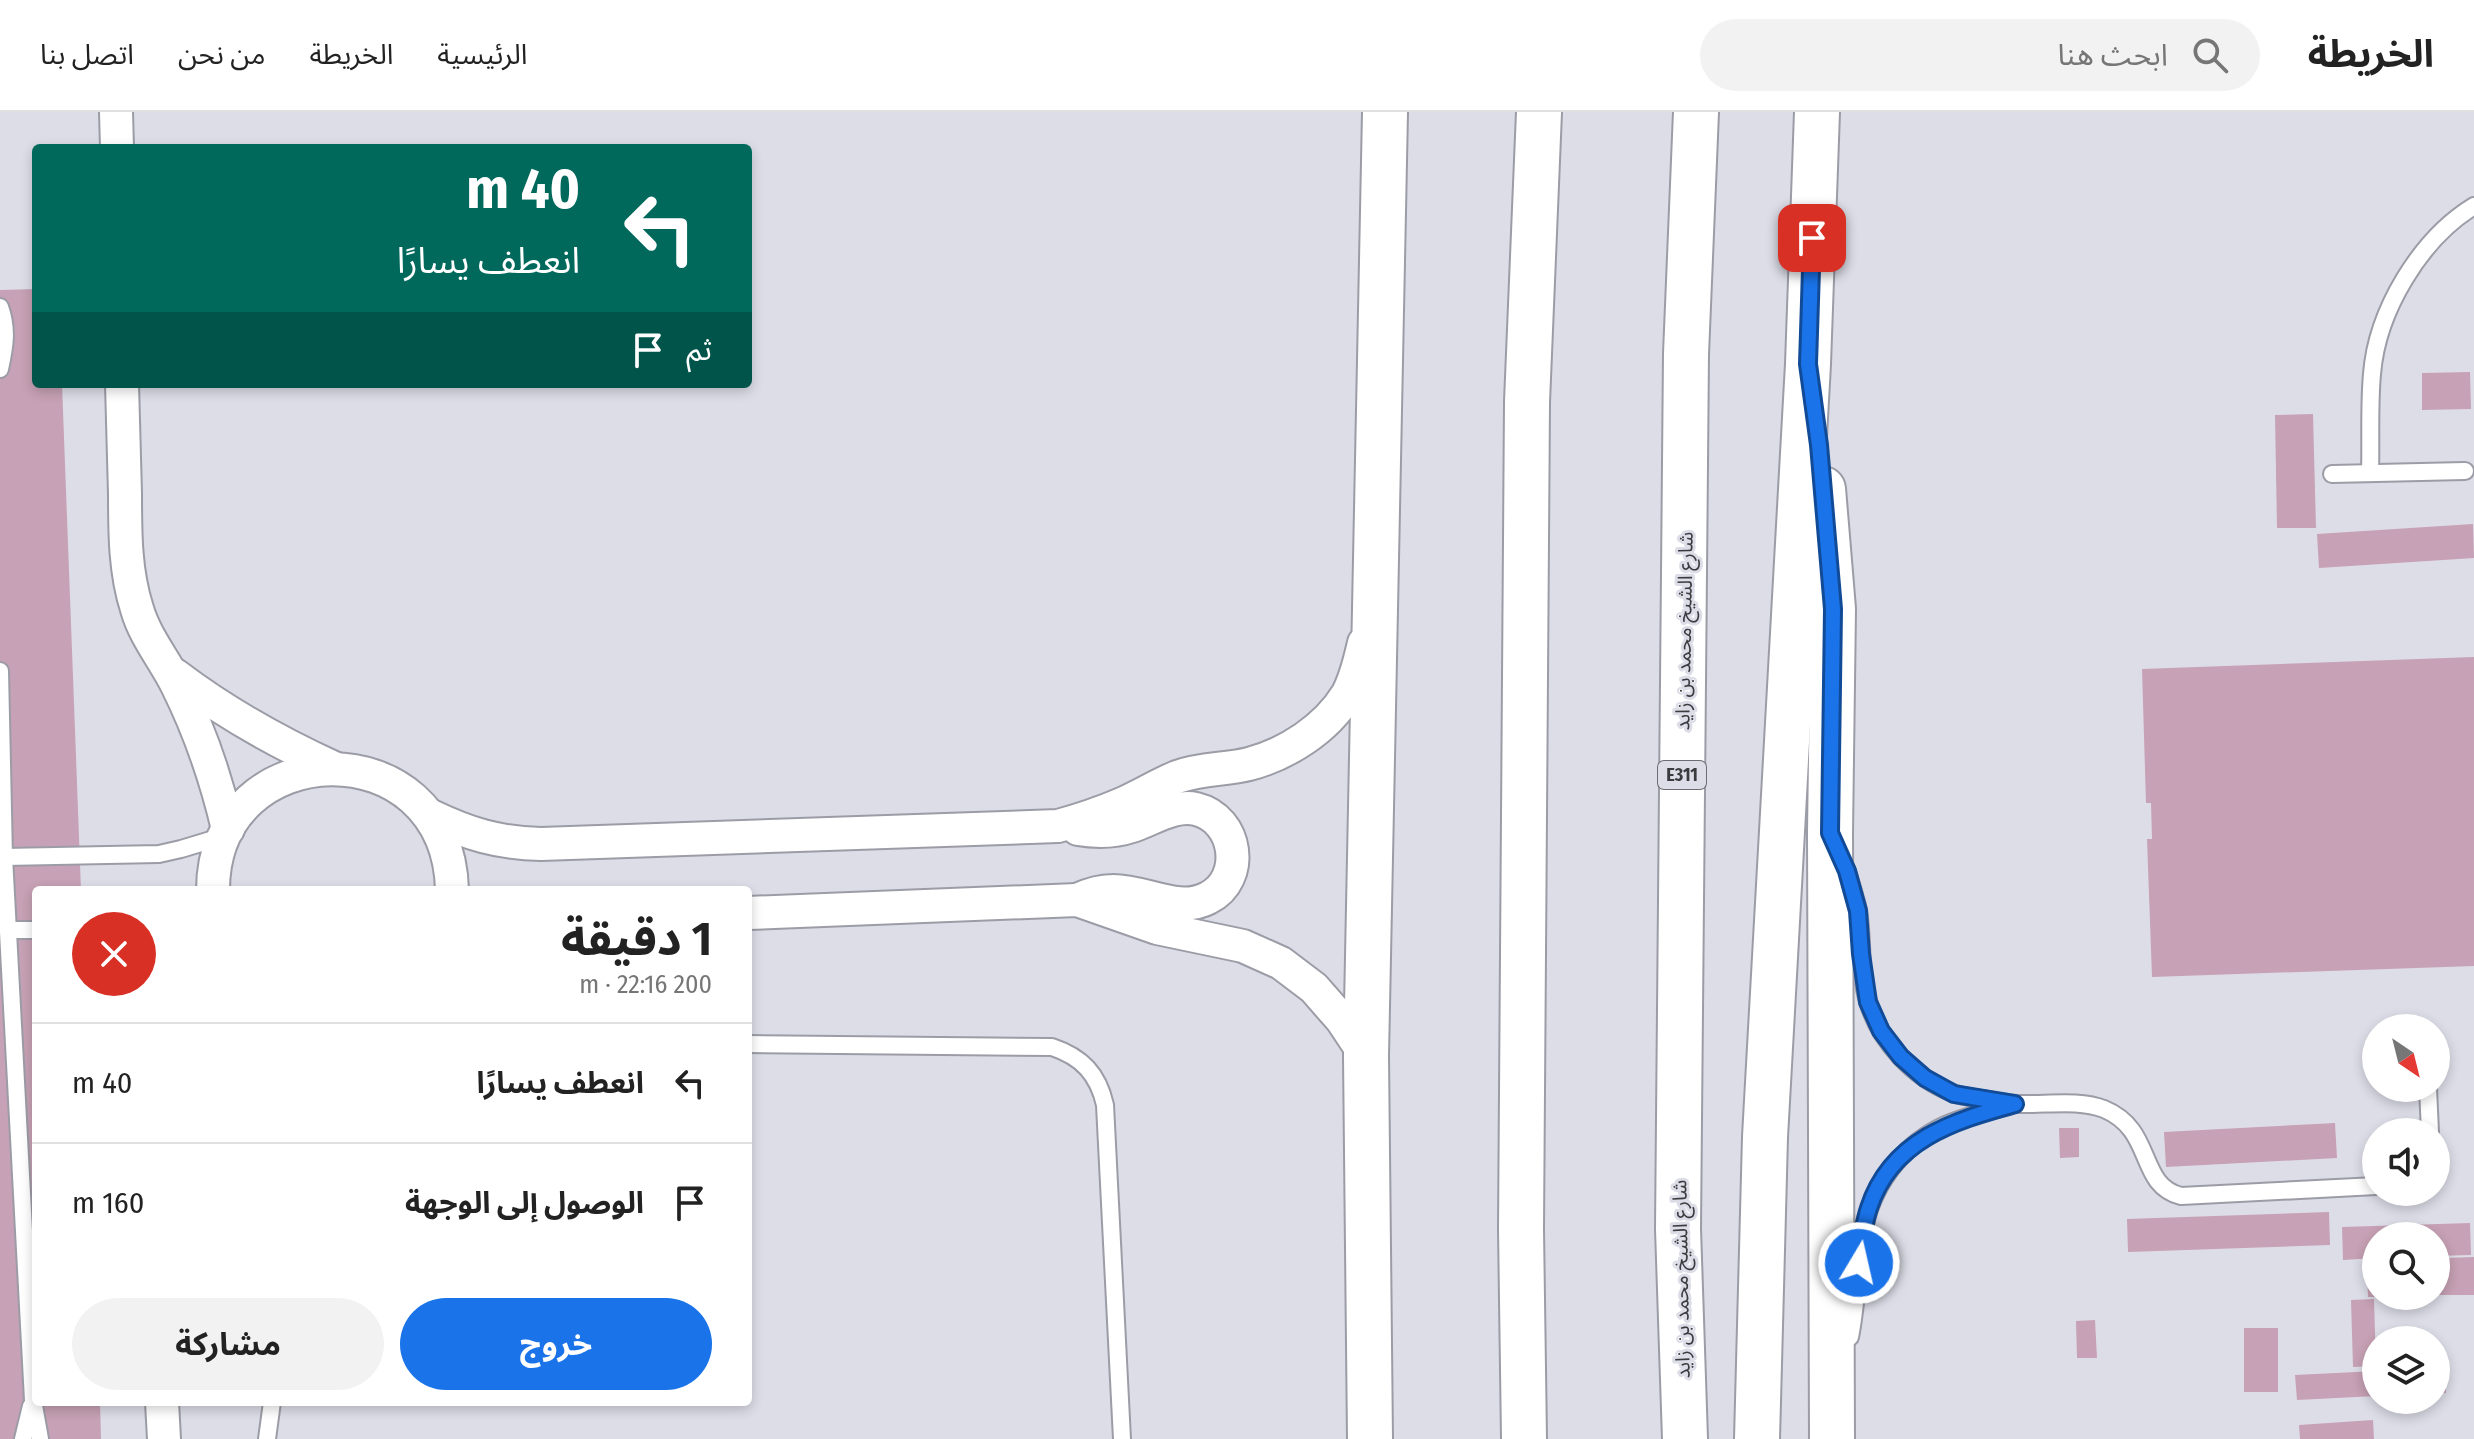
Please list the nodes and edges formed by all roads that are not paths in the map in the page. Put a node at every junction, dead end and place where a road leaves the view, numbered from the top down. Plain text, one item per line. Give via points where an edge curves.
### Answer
1 (116, 112) edge
2 (1385, 112) edge
3 (1539, 112) edge
4 (1696, 112) edge
5 (1817, 112) edge
6 (117, 144) edge
7 (2474, 206) edge
8 (0, 307) edge
9 (1808, 364) junction
10 (0, 369) edge
11 (122, 388) edge
12 (2465, 471) dead end
13 (2370, 473) junction
14 (2332, 474) dead end
15 (1375, 597) junction
16 (0, 671) edge
17 (170, 671) junction
18 (334, 768) junction
19 (429, 815) junction
20 (1058, 826) junction
21 (226, 832) junction
22 (1830, 833) junction
23 (4, 857) junction
24 (213, 886) edge
25 (452, 886) edge
26 (1077, 900) junction
27 (752, 913) edge
28 (8, 930) junction
29 (32, 930) edge
30 (752, 1044) edge
31 (1366, 1056) junction
32 (2015, 1104) junction
33 (2362, 1187) edge
34 (32, 1381) edge
35 (1831, 1391) junction
36 (32, 1404) edge
37 (34, 1406) edge
38 (162, 1406) edge
39 (271, 1406) edge
40 (23, 1439) edge
41 (40, 1439) edge
42 (164, 1439) edge
43 (267, 1439) edge
44 (1122, 1439) edge
45 (1370, 1439) edge
46 (1524, 1439) edge
47 (1685, 1439) edge
48 (1757, 1439) edge
49 (1832, 1439) edge

1 - 6 street
2 - 15 highway
3 - 46 highway via 1527,434
4 - 47 highway, شارع الشيخ محمد بن زايد / E311 via 1686,354 1678,1229
5 - 9 highway
7 - 13 lane via 2443,228 2397,292 2372,372
8 - 10 lane via 6,335
9 - 22 highway via 1833,609
9 - 48 highway via 1765,1137
11 - 17 street via 129,579 151,642
12 - 13 lane
13 - 14 lane
15 - 20 street via 1347,695 1303,740 1247,765 1177,777 1119,806
15 - 31 highway
16 - 23 lane
17 - 18 street via 232,716
17 - 21 street via 199,732
18 - 19 street via 370,773 403,790
18 - 21 street via 302,772 273,784 247,803
19 - 20 street via 483,838 527,844
19 - 25 street via 444,840
20 - 26 street via 1116,830 1180,808 1197,809 1224,827 1231,842 1230,874 1209,898 1177,903 1113,891
21 - 23 lane via 159,854
21 - 24 street
22 - 32 lane via 1858,911 1868,1002 1881,1031 1925,1078 1954,1094
22 - 35 highway
23 - 28 lane
26 - 27 street
26 - 31 street via 1157,928 1243,946 1281,963 1314,988
28 - 29 lane
28 - 34 lane
30 - 44 lane via 1052,1047 1082,1061 1094,1074 1105,1105
31 - 45 highway
32 - 33 lane via 2085,1105 2116,1116 2139,1140 2158,1185 2168,1193
32 - 35 lane via 1940,1128 1897,1160 1882,1182 1869,1206 1853,1322
35 - 49 highway
36 - 40 lane
37 - 41 lane
38 - 42 street
39 - 43 lane

